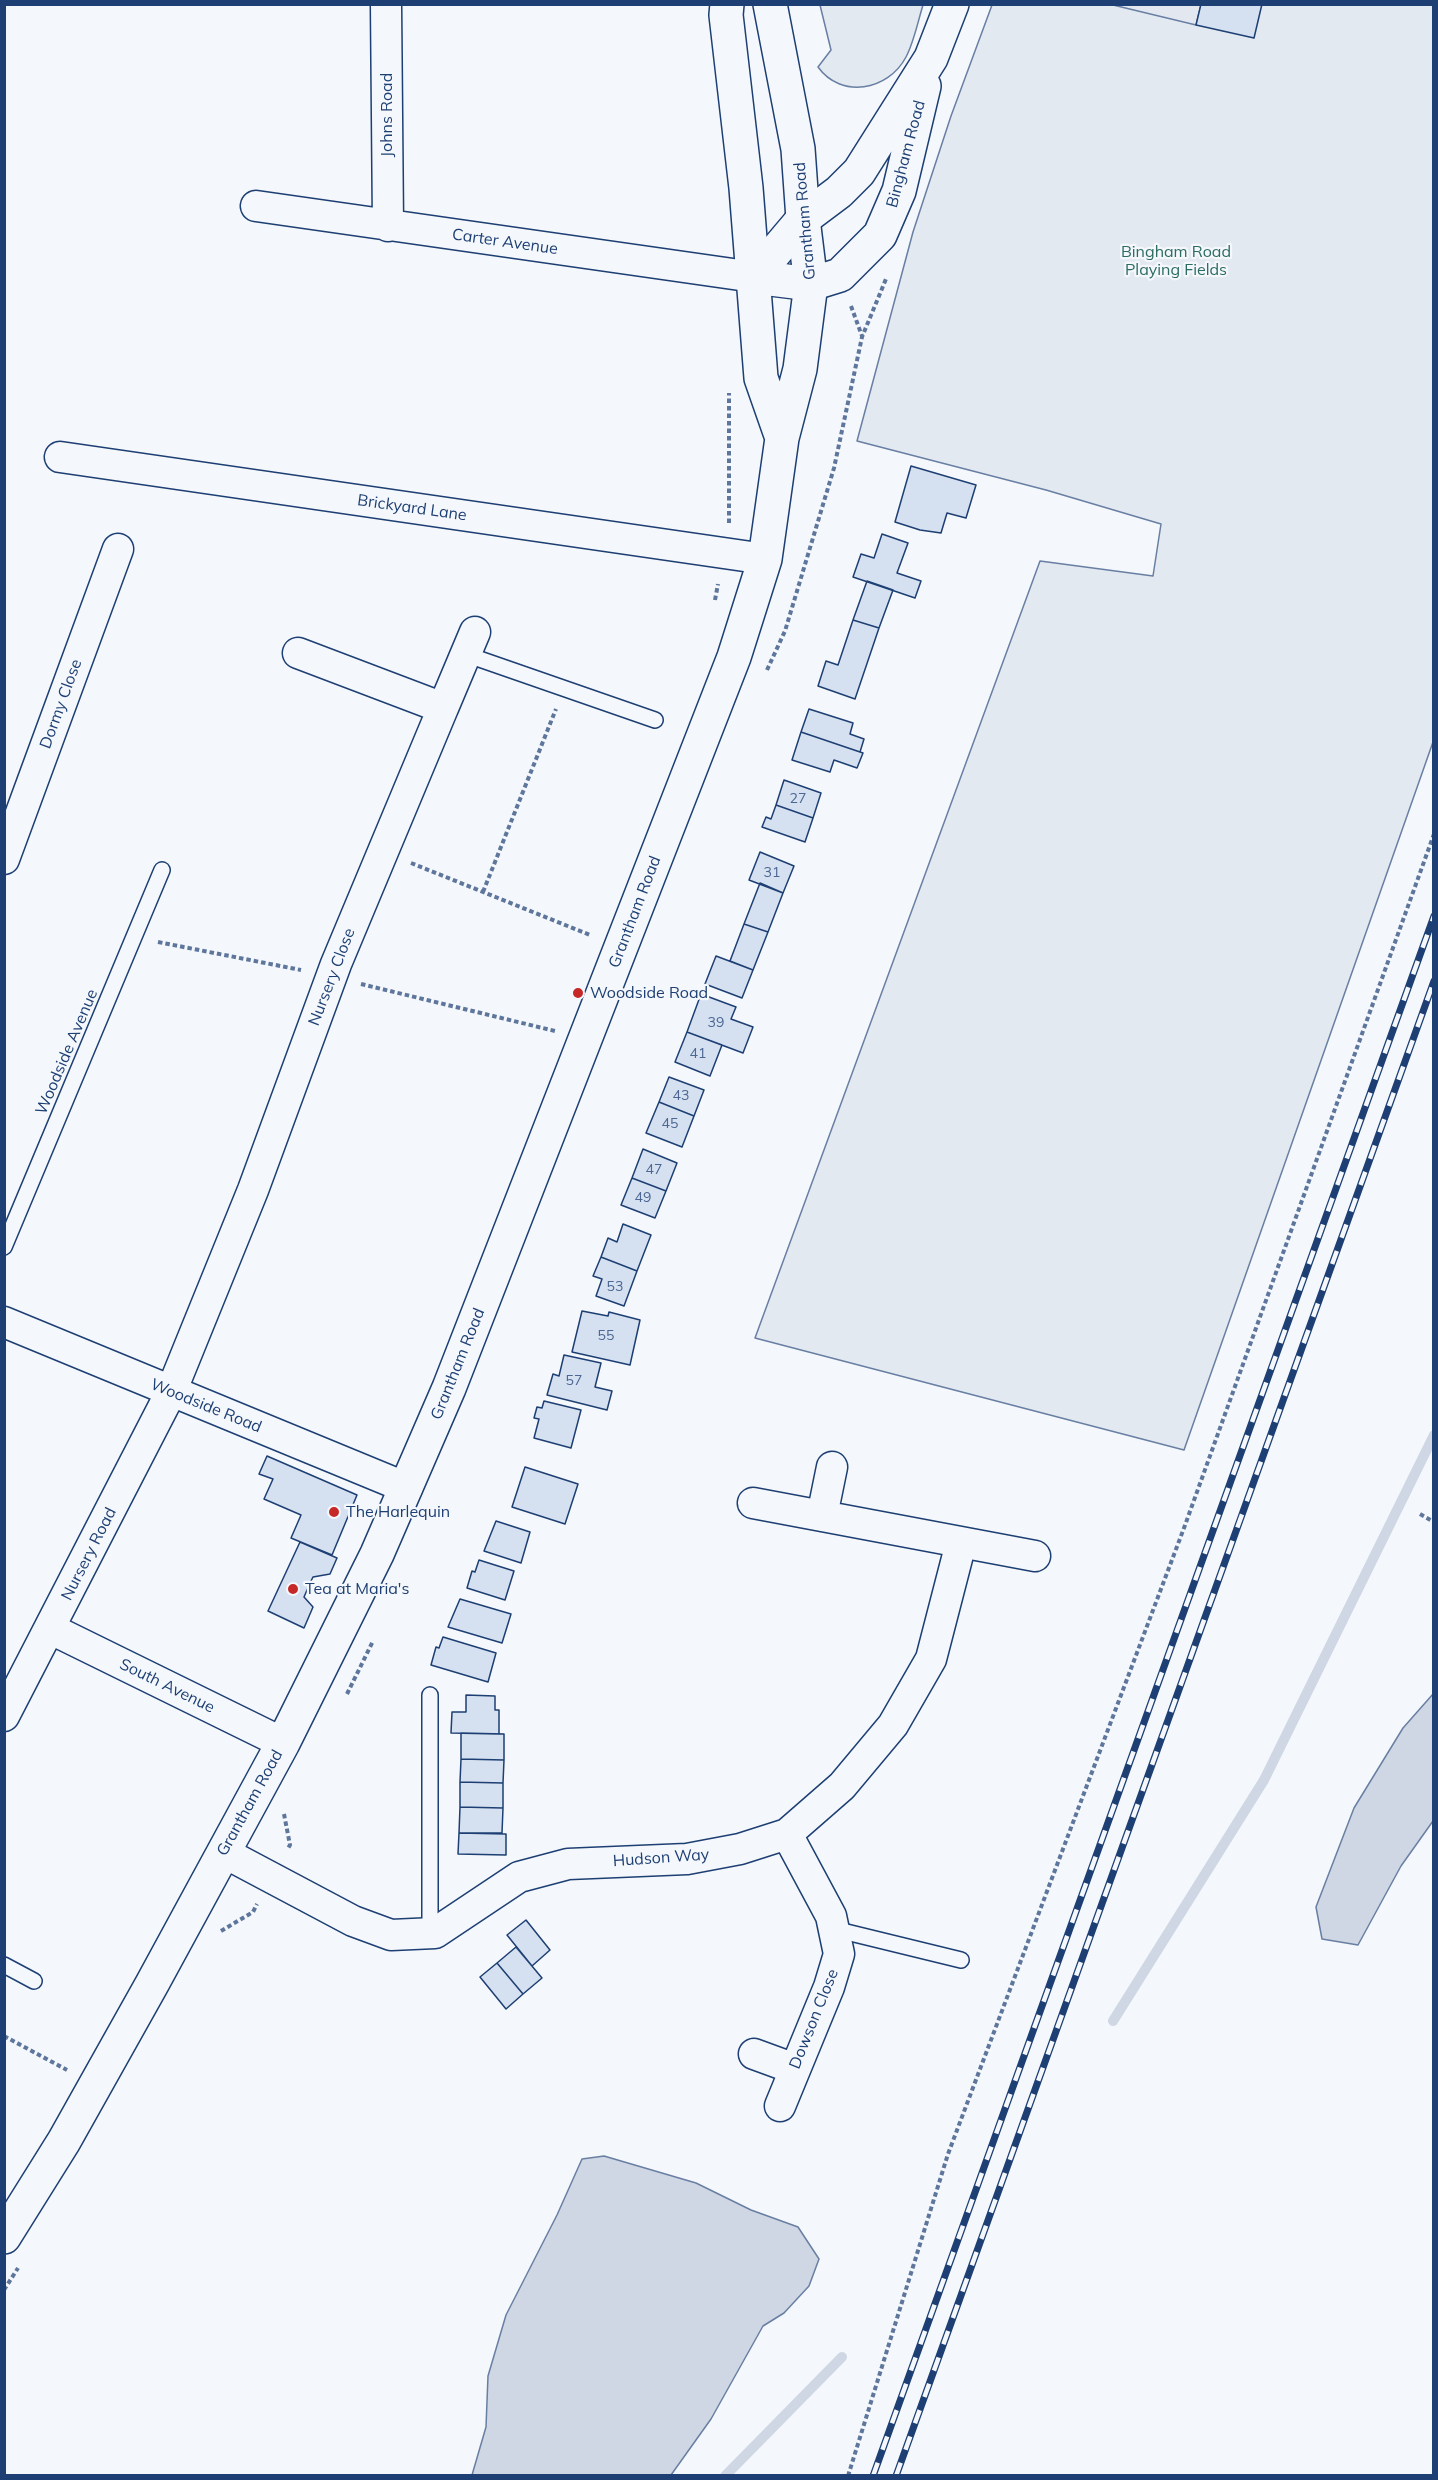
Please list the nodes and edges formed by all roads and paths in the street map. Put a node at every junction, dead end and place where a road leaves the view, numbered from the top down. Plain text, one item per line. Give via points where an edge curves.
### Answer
1 (386, 4) edge
2 (727, 4) edge
3 (770, 4) edge
4 (952, 4) edge
5 (931, 57) junction
6 (256, 206) dead end
7 (803, 219) junction
8 (388, 226) junction
9 (889, 270) dead end
10 (754, 277) junction
11 (812, 285) junction
12 (729, 391) dead end
13 (782, 438) junction
14 (60, 457) dead end
15 (118, 549) dead end
16 (725, 553) junction
17 (765, 559) junction
18 (713, 607) dead end
19 (470, 643) joint
20 (298, 653) dead end
21 (766, 672) dead end
22 (564, 689) junction
23 (442, 708) junction
24 (655, 720) dead end
25 (1434, 834) edge
26 (383, 852) junction
27 (4, 859) edge
28 (162, 870) dead end
29 (483, 892) junction
30 (622, 947) junction
31 (4, 1247) edge
32 (4, 1322) edge
33 (171, 1392) junction
34 (832, 1467) dead end
35 (407, 1488) junction
36 (753, 1503) dead end
37 (1420, 1514) dead end
38 (822, 1516) junction
39 (1434, 1522) edge
40 (961, 1544) junction
41 (1035, 1556) dead end
42 (51, 1629) junction
43 (430, 1695) dead end
44 (4, 1716) edge
45 (283, 1743) junction
46 (786, 1834) junction
47 (223, 1852) junction
48 (834, 1929) junction
49 (430, 1934) junction
50 (961, 1960) dead end
51 (4, 1965) edge
52 (34, 1981) dead end
53 (4, 2036) edge
54 (754, 2054) dead end
55 (795, 2069) junction
56 (95, 2085) junction
57 (780, 2106) dead end
58 (4, 2237) edge
59 (848, 2475) edge

1 - 8 street, Johns Road
2 - 10 main road, Grantham Road
3 - 7 main road, Grantham Road via 798,149
4 - 5 main road, Bingham Road
5 - 7 main road, Bingham Road via 859,172
5 - 11 main road, Bingham Road via 899,191 880,235 840,276
6 - 8 street, Carter Avenue
7 - 10 main road, Bingham Road
7 - 11 main road, Grantham Road
8 - 10 street, Carter Avenue
9 - 21 path via 862,337 834,468 785,631
10 - 11 main road
10 - 13 main road, Grantham Road via 760,378
11 - 13 main road, Grantham Road via 800,369
12 - 16 path via 729,532
13 - 17 main road, Grantham Road
14 - 16 street, Brickyard Lane
15 - 27 street, Dormy Close
16 - 17 street, Brickyard Lane
16 - 18 path
17 - 30 main road, Grantham Road via 734,657
19 - 22 lane
19 - 23 street, Nursery Close
20 - 23 street
22 - 24 lane
22 - 29 path
23 - 26 street, Nursery Close
25 - 59 path via 1180,1539 948,2154
26 - 29 path
26 - 33 street, Nursery Close via 331,976 253,1190
28 - 31 lane, Woodside Avenue
29 - 30 path
30 - 35 main road, Grantham Road
32 - 33 street, Woodside Road
33 - 35 street, Woodside Road
33 - 42 street, Nursery Road
34 - 38 street
35 - 45 main road, Grantham Road
36 - 38 street
37 - 39 path
38 - 40 street
40 - 41 street
40 - 46 street, Hudson Way via 931,1659 894,1725 842,1786
42 - 44 street, Nursery Road
42 - 45 street, South Avenue
43 - 49 lane
45 - 47 main road, Grantham Road
46 - 48 street, Dowson Close via 831,1916
46 - 49 street, Hudson Way via 740,1849 687,1859 568,1864 519,1877
47 - 49 street, Hudson Way via 353,1921 391,1935
47 - 56 main road, Grantham Road
48 - 50 lane
48 - 55 street, Dowson Close via 839,1954
51 - 52 lane
53 - 56 path
54 - 55 street
55 - 57 street, Dowson Close
56 - 58 main road, Grantham Road

